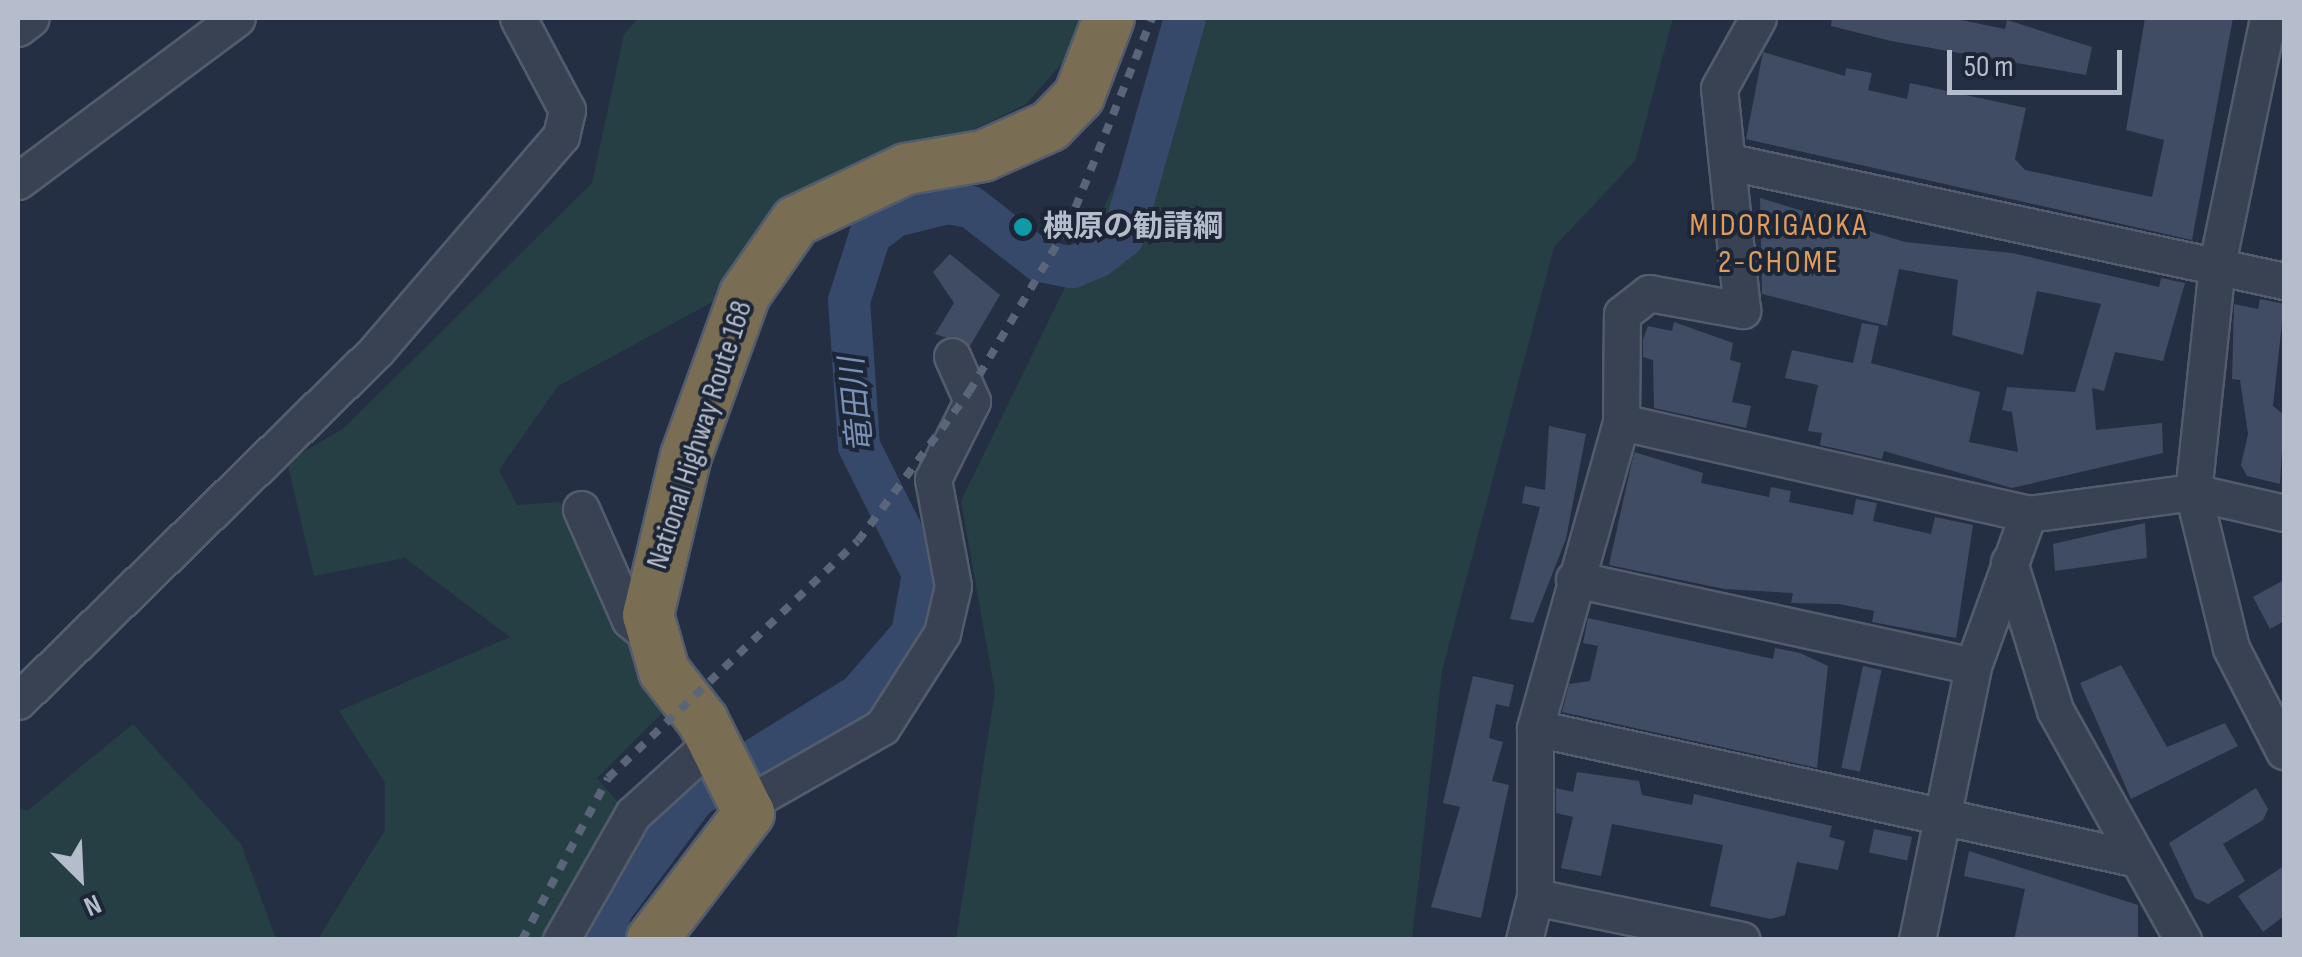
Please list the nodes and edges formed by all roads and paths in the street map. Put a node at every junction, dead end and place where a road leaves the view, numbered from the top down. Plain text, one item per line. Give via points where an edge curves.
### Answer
1 (31, 18) edge
2 (237, 18) edge
3 (518, 18) edge
4 (1108, 18) edge
5 (1758, 18) edge
6 (2268, 18) edge
7 (18, 28) edge
8 (1730, 162) junction
9 (18, 181) edge
10 (2217, 265) junction
11 (2284, 281) edge
12 (952, 356) dead end
13 (1621, 422) junction
14 (2193, 492) junction
15 (581, 508) dead end
16 (2284, 513) edge
17 (2028, 514) junction
18 (2009, 562) junction
19 (1574, 579) junction
20 (651, 636) junction
21 (1973, 666) junction
22 (21, 689) edge
23 (1535, 728) junction
24 (2284, 751) edge
25 (731, 775) junction
26 (1940, 820) junction
27 (2133, 858) junction
28 (1535, 897) junction
29 (561, 940) edge
30 (652, 940) edge
31 (1524, 940) edge
32 (1742, 940) edge
33 (1917, 940) edge
34 (2183, 940) edge

1 - 7 street
2 - 9 street
3 - 22 street via 568,110 561,136 363,364
4 - 20 highway, National Highway Route 168 via 1078,96 1050,126 983,156 857,188 796,221 766,252 686,456 648,592
5 - 8 street via 1719,88
6 - 10 street
8 - 10 street
8 - 13 street via 1742,310 1649,293 1622,314
10 - 11 street
10 - 14 street
12 - 25 street via 972,401 933,479 953,586 922,676 870,738
13 - 17 street
13 - 19 street
14 - 16 street
14 - 17 street
14 - 24 street via 2230,648
15 - 20 street via 630,620
17 - 18 street
18 - 21 street
18 - 27 street via 2055,710
19 - 21 street
19 - 23 street
20 - 25 highway, National Highway Route 168
21 - 26 street
23 - 26 street
23 - 28 street
25 - 29 street via 633,814
25 - 30 highway via 746,828 678,895
26 - 27 street
26 - 33 street
27 - 34 street
28 - 31 street
28 - 32 street

